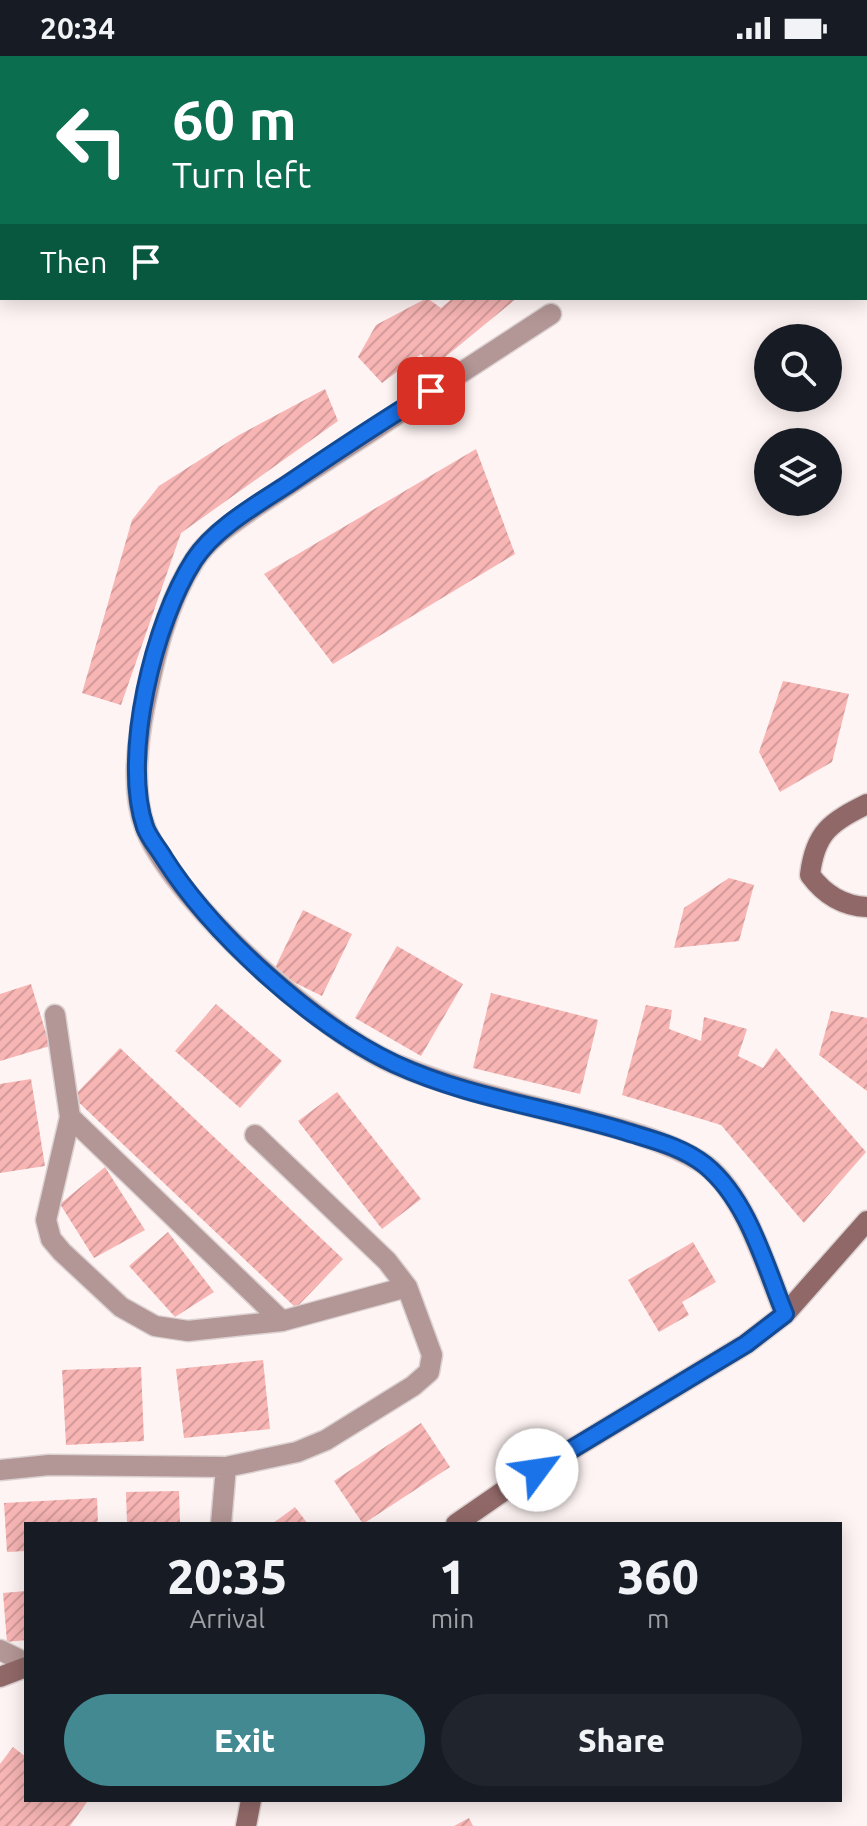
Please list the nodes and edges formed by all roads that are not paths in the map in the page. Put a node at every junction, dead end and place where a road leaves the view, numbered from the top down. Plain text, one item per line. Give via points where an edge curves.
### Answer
1 (551, 314) dead end
2 (867, 804) edge
3 (867, 907) edge
4 (55, 1015) dead end
5 (70, 1117) junction
6 (255, 1135) dead end
7 (867, 1221) edge
8 (407, 1287) junction
9 (785, 1314) junction
10 (282, 1321) junction
11 (226, 1467) junction
12 (0, 1470) edge
13 (221, 1522) edge
14 (459, 1522) edge
15 (0, 1650) edge
16 (24, 1664) edge
17 (24, 1666) edge
18 (0, 1677) edge
19 (251, 1802) edge
20 (246, 1826) edge

1 - 9 street via 258,505 195,559 154,657 138,740 138,787 146,829 177,879 227,934 305,1009 351,1042 453,1085 670,1145 704,1164 728,1188 748,1225
2 - 3 main road via 832,821 813,851 810,875 823,893
4 - 5 street
5 - 10 street
5 - 10 street via 46,1220 51,1239 62,1252 121,1307 155,1326 188,1331
6 - 8 street via 387,1261
7 - 9 main road
8 - 10 street
8 - 11 street via 432,1355 429,1372 326,1440 297,1452
9 - 14 main road via 746,1344
11 - 12 street via 49,1465
11 - 13 street
15 - 16 street
17 - 18 main road
19 - 20 main road

